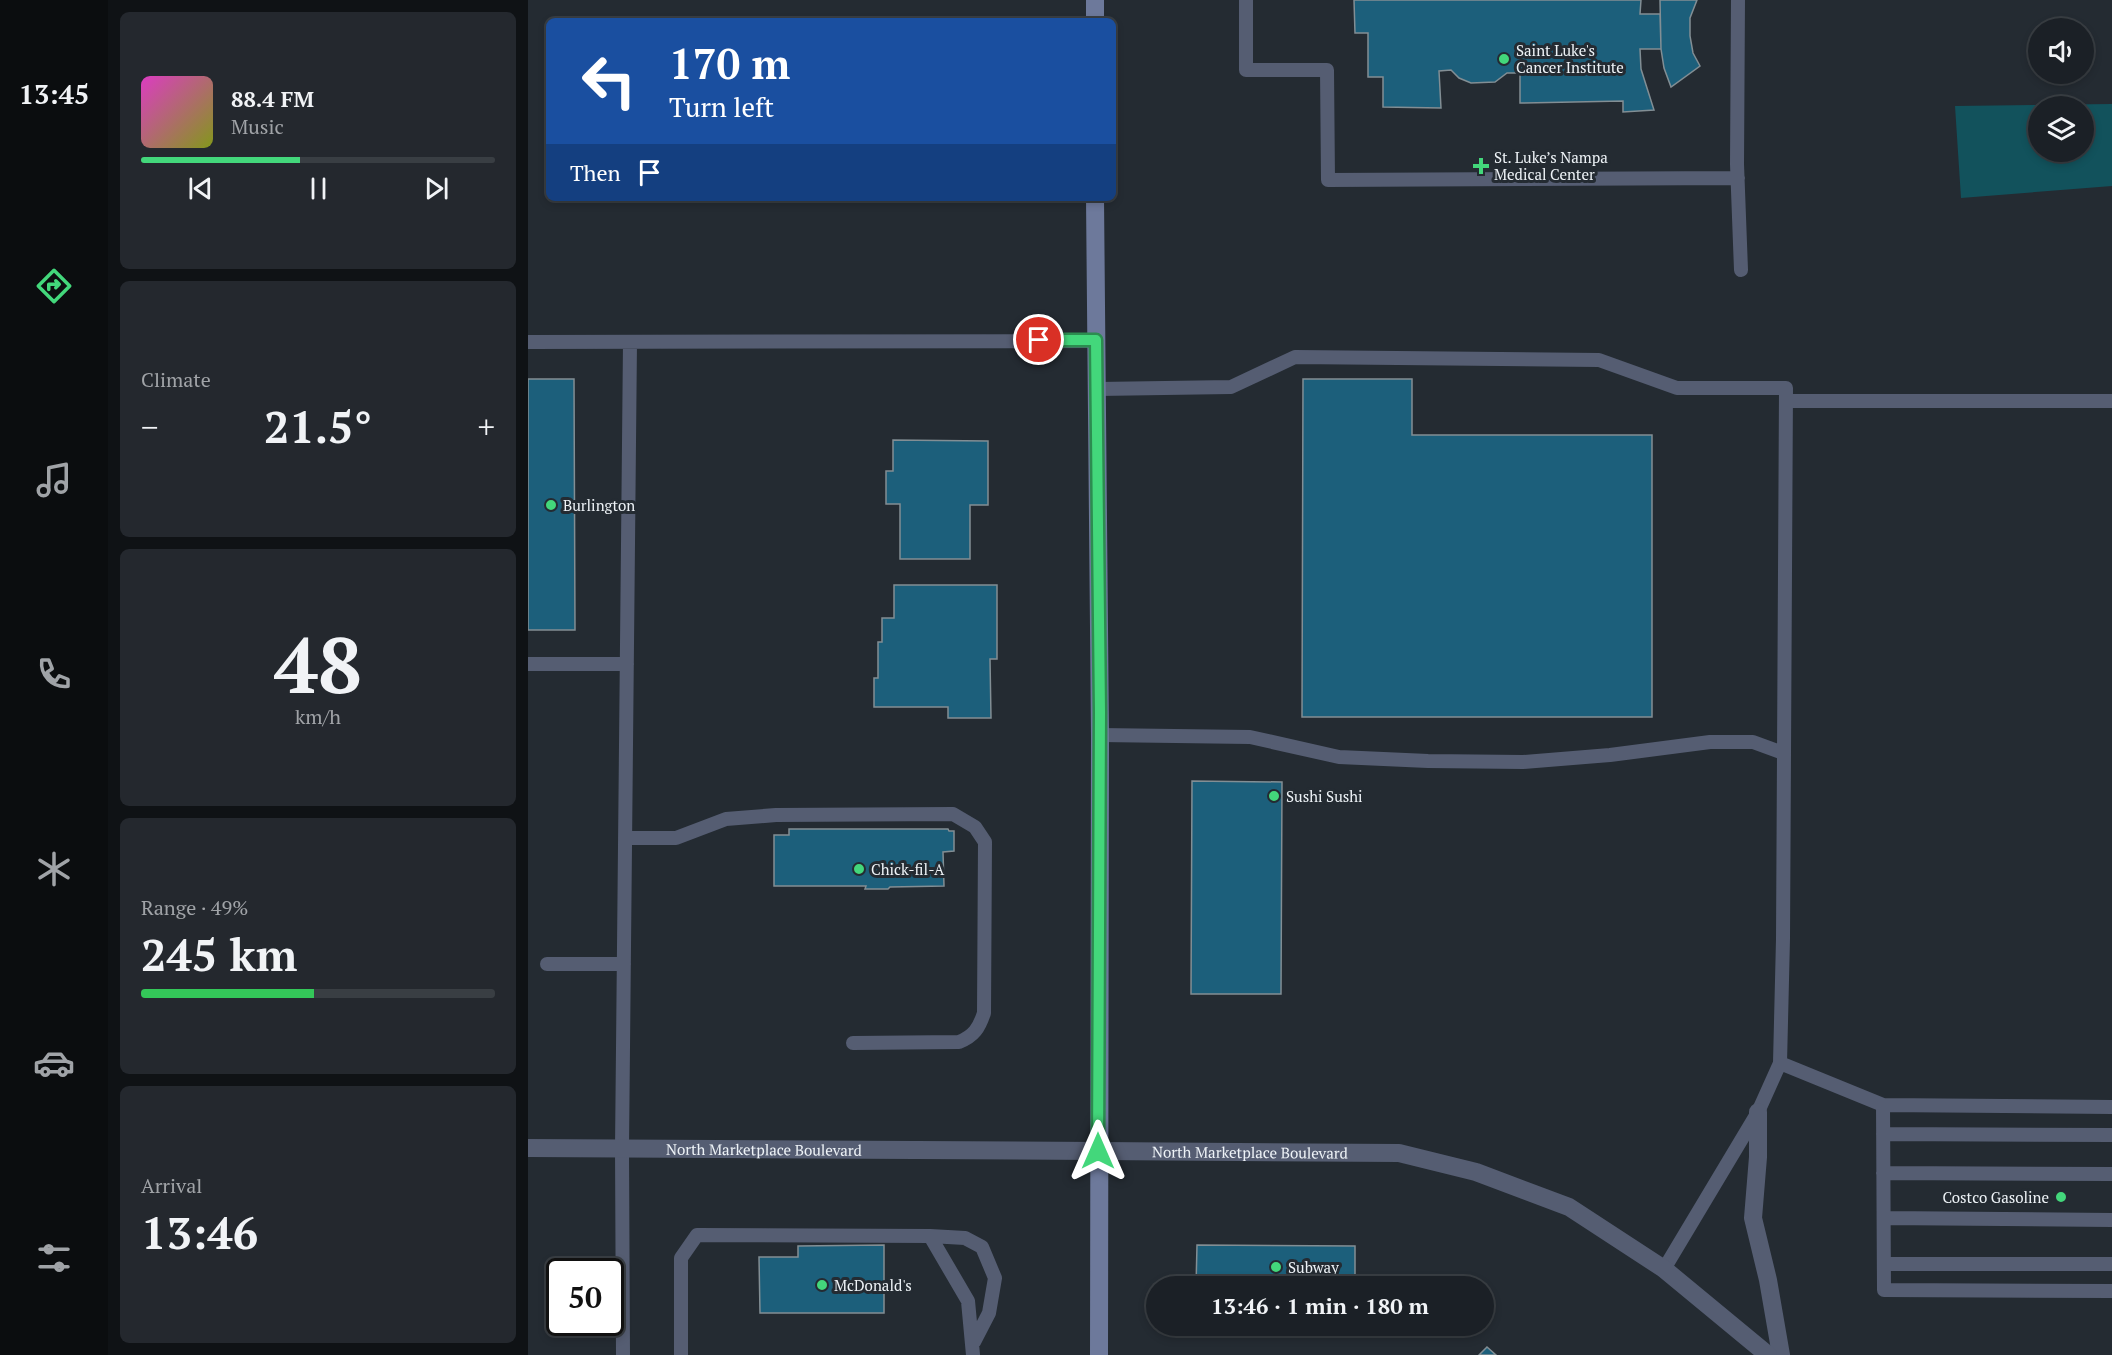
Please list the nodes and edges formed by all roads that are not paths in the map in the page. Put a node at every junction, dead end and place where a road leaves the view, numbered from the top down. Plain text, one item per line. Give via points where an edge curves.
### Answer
1 (1095, 0) edge
2 (1246, 0) edge
3 (1738, 0) edge
4 (1095, 18) edge
5 (1738, 178) junction
6 (1095, 201) edge
7 (1741, 270) dead end
8 (1096, 340) junction
9 (528, 342) edge
10 (630, 342) junction
11 (1098, 389) junction
12 (1786, 401) junction
13 (2112, 401) edge
14 (528, 664) edge
15 (627, 664) junction
16 (1100, 735) junction
17 (1783, 753) junction
18 (626, 838) junction
19 (547, 964) dead end
20 (624, 964) junction
21 (853, 1043) dead end
22 (1780, 1063) junction
23 (1883, 1105) junction
24 (2112, 1107) edge
25 (1758, 1112) junction
26 (1883, 1134) junction
27 (2112, 1135) edge
28 (528, 1148) edge
29 (622, 1149) junction
30 (1098, 1151) junction
31 (1883, 1173) junction
32 (2112, 1174) edge
33 (1884, 1218) junction
34 (2112, 1220) edge
35 (930, 1236) junction
36 (1884, 1264) junction
37 (2112, 1264) edge
38 (1664, 1269) junction
39 (2112, 1291) edge
40 (973, 1349) edge
41 (623, 1355) edge
42 (681, 1355) edge
43 (1099, 1355) edge
44 (1768, 1355) edge
45 (1781, 1355) edge

1 - 4 main road
2 - 5 lane via 1246,70 1327,70 1328,180
3 - 5 lane
5 - 7 lane
6 - 8 main road
8 - 10 lane
8 - 11 main road
9 - 10 lane
10 - 15 lane
11 - 12 lane via 1231,387 1295,357 1599,360 1677,388 1786,388
11 - 16 main road
12 - 13 lane
12 - 17 lane
14 - 15 lane
15 - 18 lane
16 - 17 lane via 1250,737 1339,757 1428,761 1523,762 1710,742 1753,742
16 - 30 main road
17 - 22 lane
18 - 20 lane
18 - 21 lane via 676,838 726,819 776,815 953,814 981,833 985,842 984,1013 977,1031 960,1042
19 - 20 lane
20 - 29 lane
22 - 23 lane
22 - 25 lane
23 - 24 lane
23 - 26 lane
25 - 38 lane
25 - 45 street via 1753,1218
26 - 27 lane
26 - 31 lane
28 - 29 street, North Marketplace Boulevard
29 - 30 street, North Marketplace Boulevard
29 - 41 lane
30 - 38 street, North Marketplace Boulevard via 1399,1153 1476,1172 1569,1207
30 - 43 main road
31 - 32 lane
31 - 33 lane
33 - 34 lane
33 - 36 lane
35 - 40 lane via 968,1301
35 - 40 lane via 965,1238 982,1247 995,1278 989,1313
35 - 42 lane via 697,1235 681,1258
36 - 37 lane
36 - 39 lane via 1884,1290
38 - 44 street, North Marketplace Boulevard

